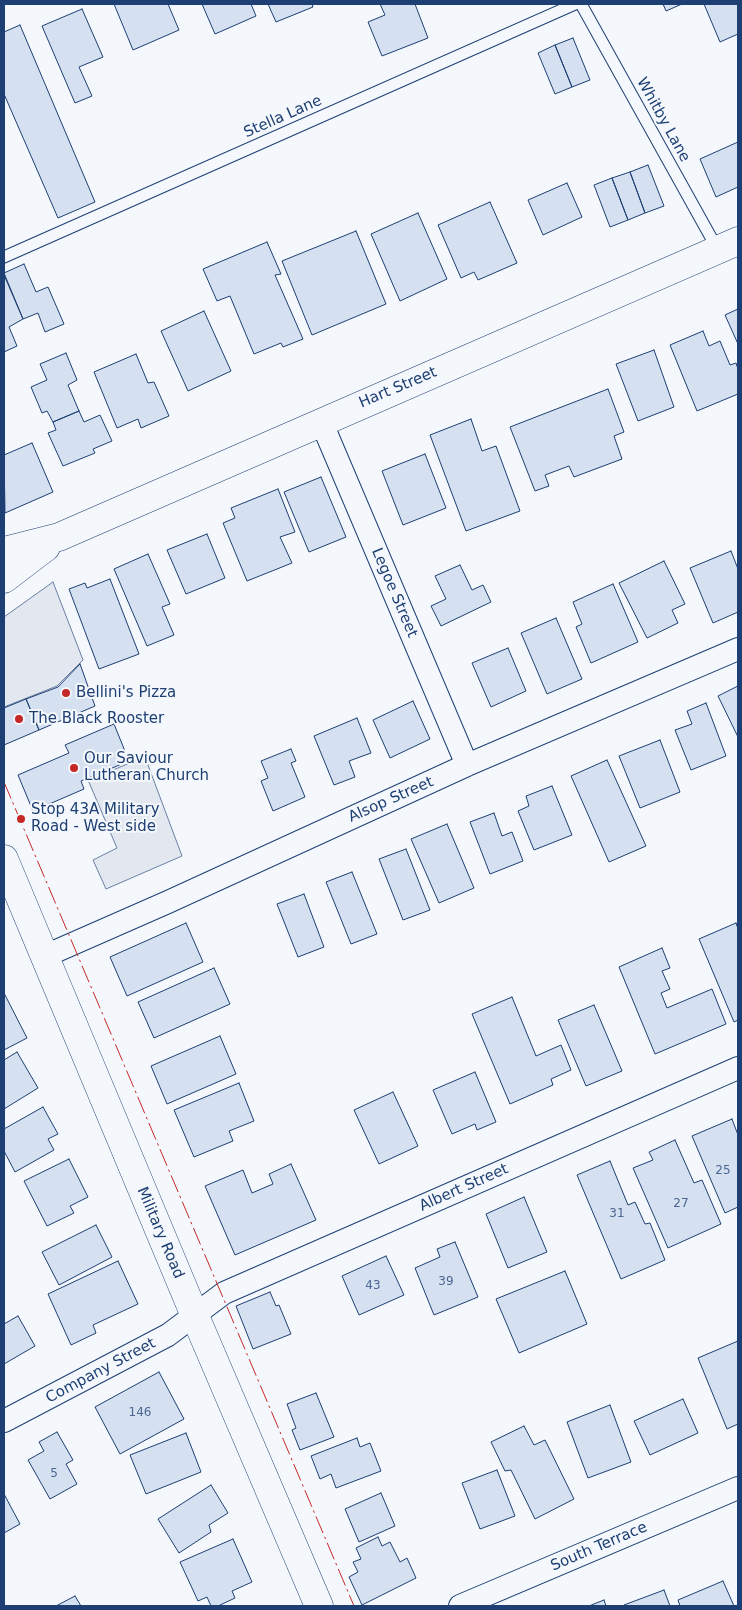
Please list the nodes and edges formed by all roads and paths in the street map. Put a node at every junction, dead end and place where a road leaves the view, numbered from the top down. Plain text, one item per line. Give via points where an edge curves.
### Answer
1 (575, 4) edge
2 (582, 4) edge
3 (728, 245) edge
4 (4, 257) edge
5 (321, 422) junction
6 (59, 537) junction
7 (4, 551) edge
8 (4, 579) edge
9 (738, 649) edge
10 (467, 765) junction
11 (4, 859) edge
12 (45, 956) junction
13 (738, 1068) edge
14 (195, 1316) junction
15 (4, 1421) edge
16 (738, 1488) edge
17 (318, 1606) edge
18 (460, 1606) edge

1 - 4 lane, Stella Lane
2 - 3 lane, Whitby Lane
3 - 5 street, Hart Street
5 - 6 street, Hart Street
5 - 10 street, Legoe Street
6 - 7 street, Hart Street
6 - 8 street, Hart Street
9 - 10 street, Alsop Street
10 - 12 street, Alsop Street
11 - 12 street, Military Road
12 - 14 street, Military Road
13 - 14 street, Albert Street via 224,1293
14 - 15 street, Company Street via 168,1335
14 - 17 street, Military Road
16 - 18 street, South Terrace

